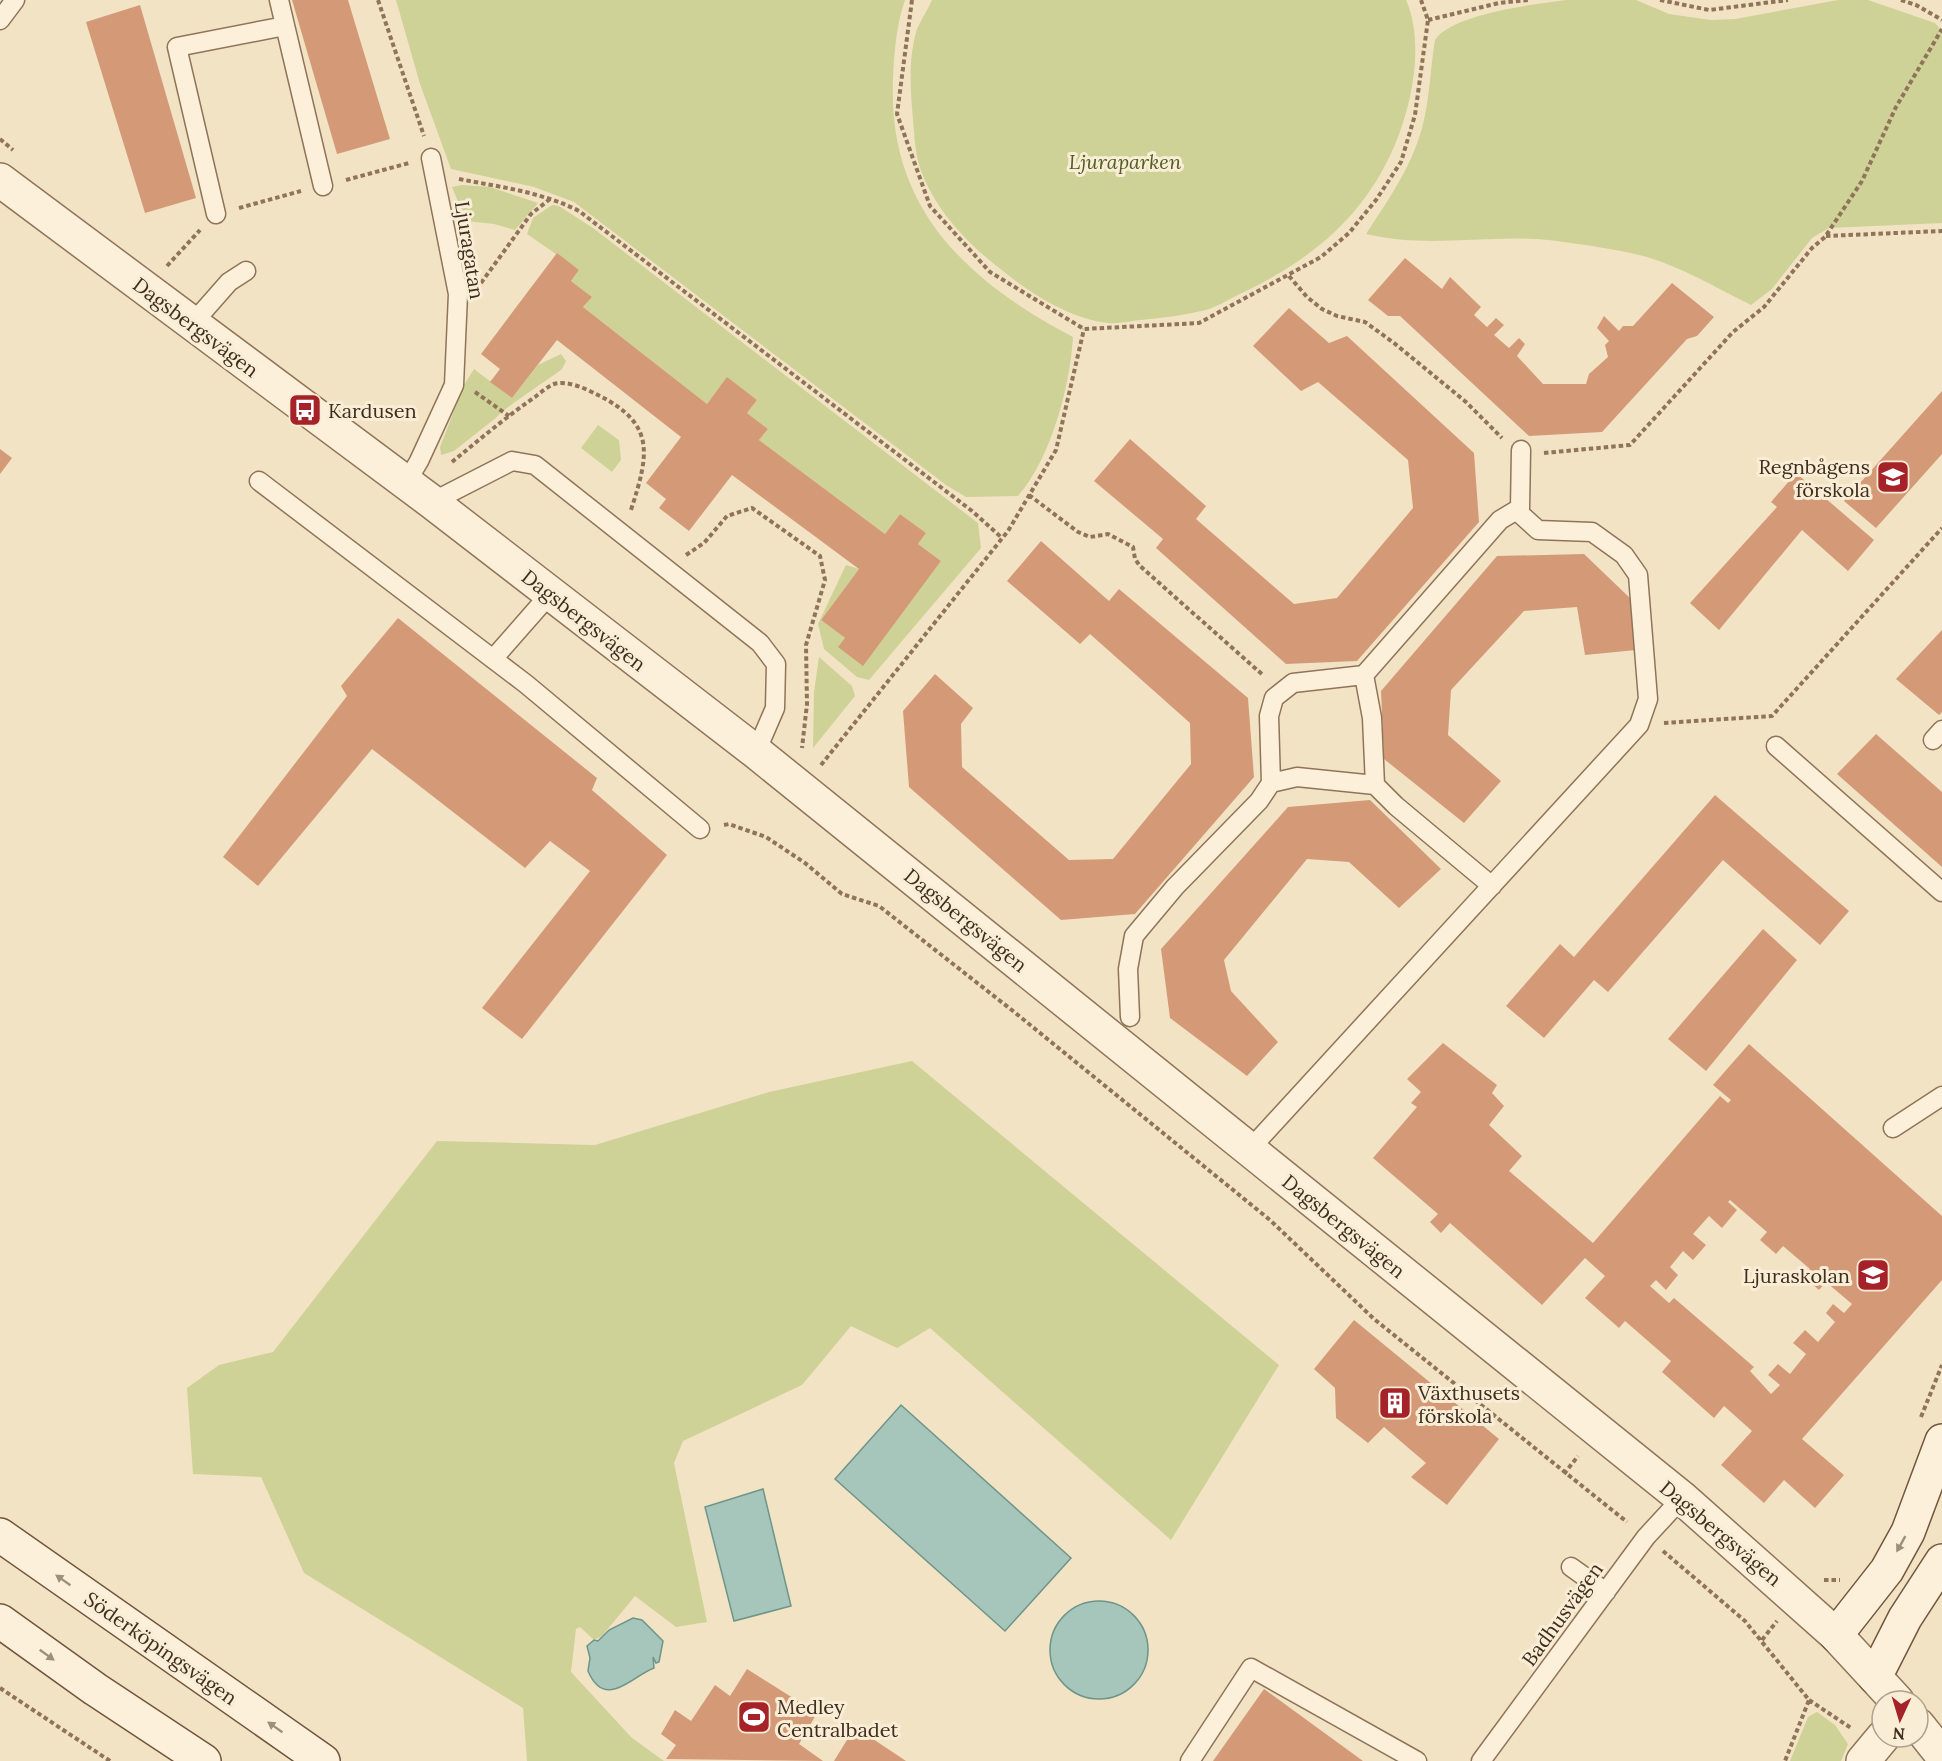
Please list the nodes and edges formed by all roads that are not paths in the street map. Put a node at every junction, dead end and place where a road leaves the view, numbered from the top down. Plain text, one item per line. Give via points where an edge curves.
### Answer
1 (15, 0) edge
2 (279, 0) edge
3 (0, 20) edge
4 (285, 26) junction
5 (433, 166) road end
6 (0, 180) edge
7 (323, 186) dead end
8 (216, 214) dead end
9 (246, 271) dead end
10 (192, 324) junction
11 (1521, 450) road end
12 (259, 481) dead end
13 (406, 483) junction
14 (432, 502) junction
15 (1517, 511) junction
16 (550, 594) junction
17 (493, 659) junction
18 (1364, 675) junction
19 (1776, 746) dead end
20 (756, 752) junction
21 (1270, 783) junction
22 (1375, 785) junction
23 (700, 829) road end
24 (1492, 886) junction
25 (1942, 892) edge
26 (1130, 1017) dead end
27 (1942, 1096) edge
28 (1893, 1128) dead end
29 (1250, 1149) junction
30 (1931, 1431) edge
31 (1682, 1498) junction
32 (0, 1535) edge
33 (1942, 1561) edge
34 (1571, 1566) dead end
35 (1606, 1592) junction
36 (1933, 1595) edge
37 (0, 1621) edge
38 (1836, 1635) junction
39 (1875, 1677) junction
40 (1886, 1689) edge
41 (1930, 1740) edge
42 (1873, 1749) edge
43 (1942, 1755) edge
44 (204, 1761) edge
45 (323, 1761) edge
46 (1190, 1761) edge
47 (1417, 1761) edge
48 (1481, 1761) edge
49 (1863, 1761) edge

1 - 3 lane
2 - 4 lane
4 - 7 lane
4 - 8 lane via 177,47
5 - 13 lane, Ljuragatan via 458,294 455,377
6 - 10 street, Dagsbergsvägen
9 - 10 lane via 229,282
10 - 13 street, Dagsbergsvägen
11 - 15 lane via 1522,492
12 - 17 lane
13 - 14 street, Dagsbergsvägen
14 - 16 street, Dagsbergsvägen
14 - 20 lane via 512,461 535,465 760,643 776,664 775,708
15 - 18 lane via 1500,520
15 - 24 lane via 1538,530 1592,532 1623,555 1638,575 1648,699 1639,725
16 - 17 lane
16 - 20 street, Dagsbergsvägen
17 - 23 lane
18 - 21 lane via 1293,683 1274,698 1269,716
18 - 22 lane via 1372,718
19 - 25 lane
20 - 29 street, Dagsbergsvägen
21 - 22 lane via 1297,777
21 - 26 lane via 1259,801 1175,887 1134,936 1128,969
22 - 24 lane
24 - 29 lane
27 - 28 lane
29 - 31 street, Dagsbergsvägen
30 -> 38 street via 1908,1532 1887,1570
31 - 35 lane, Badhusvägen
31 - 38 street, Dagsbergsvägen
45 -> 32 street, Söderköpingsvägen
33 - 36 street
34 - 35 lane
35 - 48 lane, Badhusvägen
36 - 39 street via 1905,1618
37 -> 44 street
38 - 39 street, Dagsbergsvägen
39 - 40 street, Dagsbergsvägen
41 - 43 street
42 - 49 street
46 - 47 lane via 1251,1668

